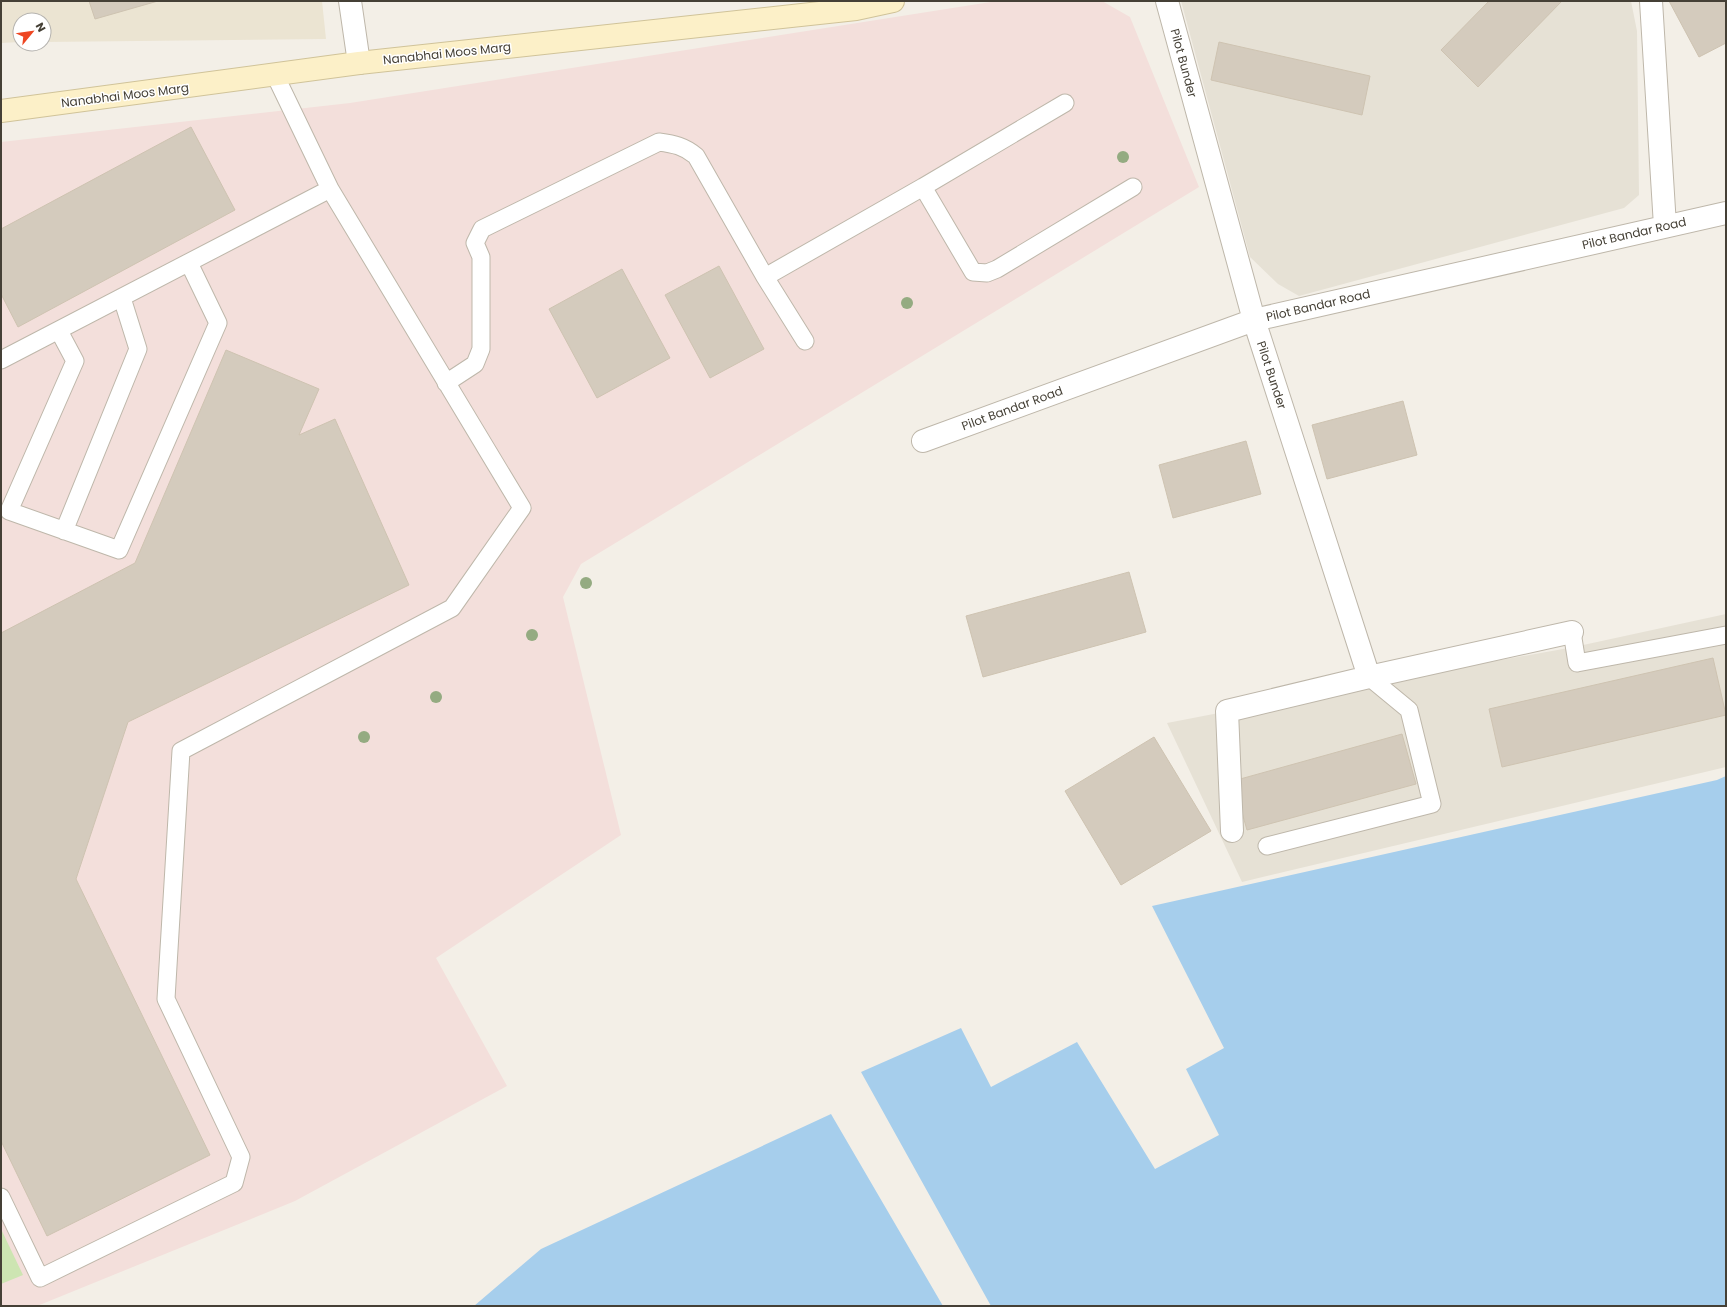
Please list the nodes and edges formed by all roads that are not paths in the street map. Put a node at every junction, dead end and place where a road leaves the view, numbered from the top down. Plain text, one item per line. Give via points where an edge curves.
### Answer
1 (350, 1) edge
2 (893, 1) edge
3 (1167, 1) edge
4 (1651, 1) edge
5 (359, 63) junction
6 (275, 75) junction
7 (1065, 103) dead end
8 (1, 111) edge
9 (923, 187) junction
10 (1133, 187) dead end
11 (330, 189) junction
12 (1726, 213) edge
13 (1665, 226) junction
14 (189, 263) junction
15 (765, 278) junction
16 (122, 298) junction
17 (1254, 320) junction
18 (59, 331) junction
19 (806, 341) dead end
20 (1, 360) edge
21 (446, 384) junction
22 (923, 441) dead end
23 (64, 531) junction
24 (1572, 632) joint
25 (1726, 636) edge
26 (1369, 676) junction
27 (1232, 832) dead end
28 (1267, 846) dead end
29 (1, 1197) edge

1 - 5 street
2 - 5 street, Nanabhai Moos Marg via 856,9
3 - 17 street, Pilot Bunder
4 - 13 street
5 - 6 street, Nanabhai Moos Marg
6 - 8 street, Nanabhai Moos Marg
6 - 11 lane
7 - 9 lane
9 - 10 lane via 973,272 987,273
9 - 15 lane
11 - 14 lane
11 - 21 lane
12 - 13 street, Pilot Bandar Road
13 - 17 street, Pilot Bandar Road
14 - 16 lane
14 - 23 lane via 218,323 119,550
15 - 19 lane
15 - 21 lane via 696,156 687,149 660,142 482,229 475,243 481,257 481,349 475,364
16 - 18 lane
16 - 23 lane via 138,349
17 - 22 street, Pilot Bandar Road
17 - 26 street, Pilot Bunder
18 - 20 lane
18 - 23 lane via 75,361 9,511
21 - 29 lane via 522,508 452,608 181,752 166,999 241,1157 234,1183 40,1278
24 - 25 lane via 1577,663
24 - 26 street
26 - 27 street via 1227,711
26 - 28 lane via 1409,710 1432,804

